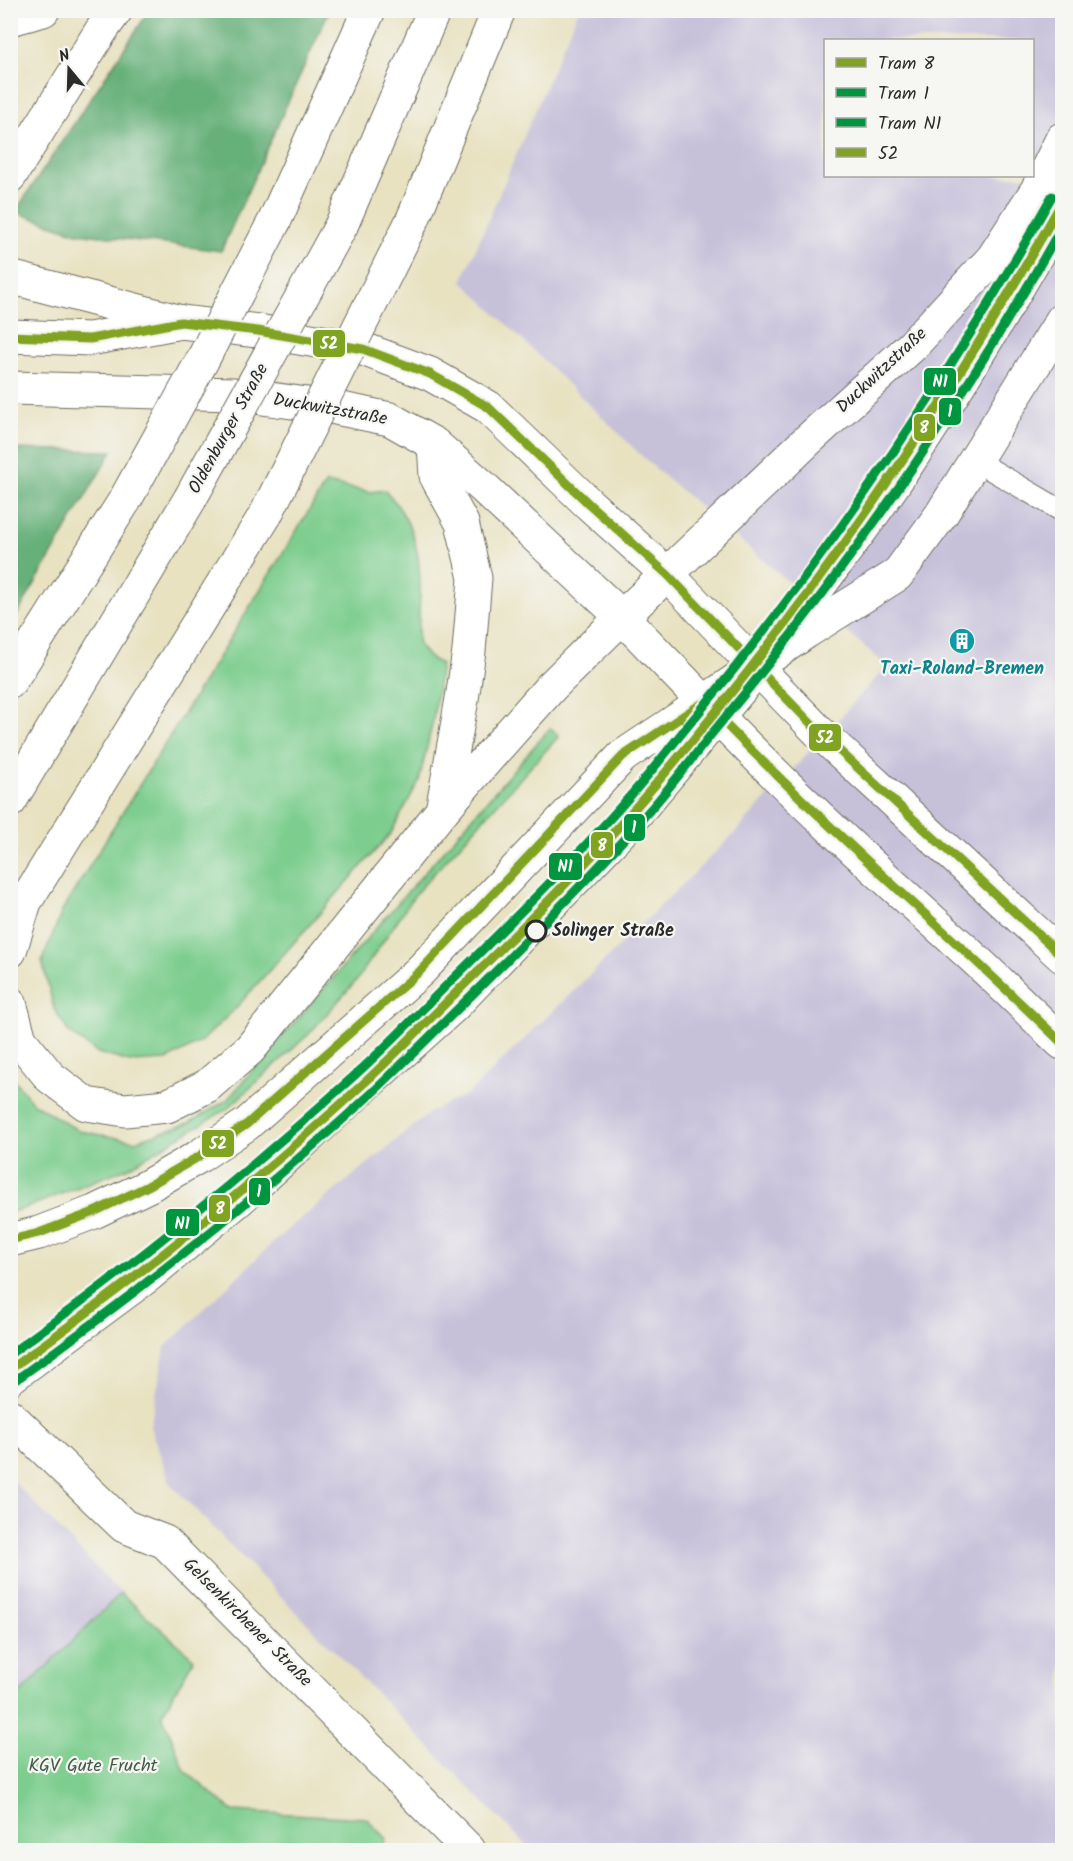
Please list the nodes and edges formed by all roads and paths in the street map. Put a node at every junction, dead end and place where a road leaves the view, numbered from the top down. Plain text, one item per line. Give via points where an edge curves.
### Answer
1 (43, 10) edge
2 (116, 10) edge
3 (369, 10) edge
4 (434, 10) edge
5 (499, 10) edge
6 (10, 19) edge
7 (1062, 139) edge
8 (10, 176) edge
9 (1062, 223) edge
10 (10, 278) edge
11 (1062, 320) edge
12 (181, 322) junction
13 (10, 336) edge
14 (10, 388) edge
15 (434, 444) junction
16 (976, 461) junction
17 (1062, 511) edge
18 (668, 574) junction
19 (622, 617) junction
20 (767, 663) junction
21 (10, 682) edge
22 (713, 712) junction
23 (10, 801) edge
24 (441, 812) junction
25 (10, 951) edge
26 (1062, 956) edge
27 (10, 1003) edge
28 (1062, 1043) edge
29 (10, 1240) edge
30 (10, 1385) edge
31 (10, 1416) edge
32 (469, 1851) edge

1 - 6 main road
2 - 8 main road
3 - 21 main road, bridge via 275,220 203,359 125,500
4 - 23 main road, Oldenburger Straße, bridge via 340,226 190,499
5 - 25 main road, bridge via 413,219 266,514 25,902
7 - 18 main road, Duckwitzstraße via 1036,190 993,258 912,346
9 - 20 lane via 951,407 878,516
10 - 12 main road
11 - 16 main road
12 - 13 main road via 90,339
12 - 18 main road via 363,349 430,374 488,407
14 - 15 main road, Duckwitzstraße via 234,394 390,419
15 - 19 main road, Duckwitzstraße
15 - 24 main road via 436,476 462,523 475,578 469,651
16 - 17 lane
16 - 20 main road via 897,575
18 - 19 main road, Duckwitzstraße
18 - 20 main road
19 - 22 main road
19 - 24 main road via 551,687
20 - 22 main road
20 - 26 main road via 819,732
22 - 28 main road via 774,776
22 - 29 main road via 623,756 420,971 247,1124 148,1186 94,1212
22 - 30 lane via 625,836 457,1011 243,1205 152,1280
24 - 27 main road via 250,1049 207,1086 167,1106 125,1110 86,1104 50,1077 20,1040
31 - 32 main road, Gelsenkirchener Straße via 124,1526 165,1542

